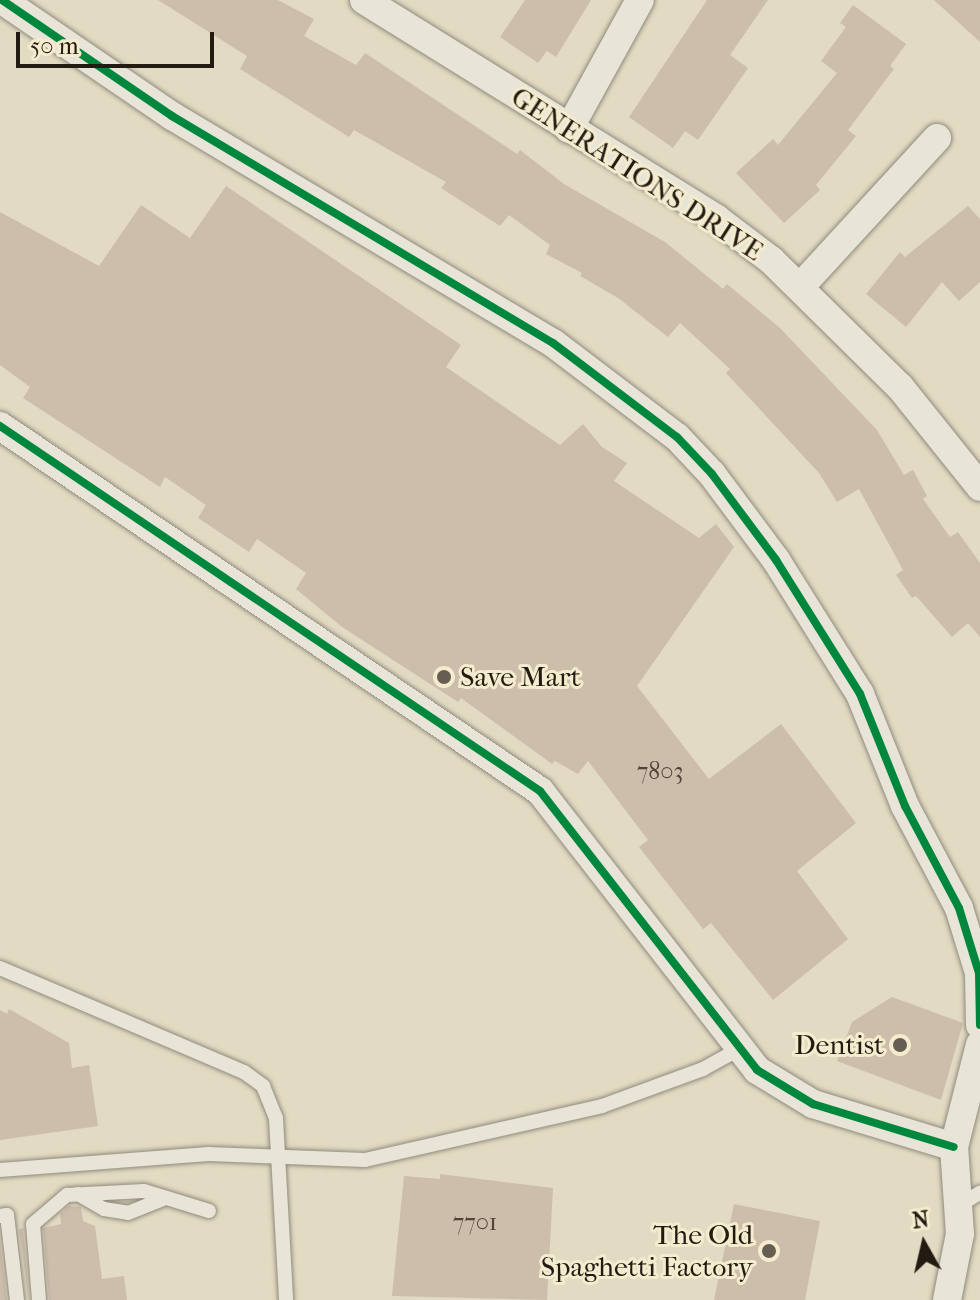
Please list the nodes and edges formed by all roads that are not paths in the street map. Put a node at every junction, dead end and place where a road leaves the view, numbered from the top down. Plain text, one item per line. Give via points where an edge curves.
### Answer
1 (2, 0) edge
2 (364, 0) edge
3 (640, 0) edge
4 (569, 129) junction
5 (937, 138) dead end
6 (801, 286) junction
7 (0, 426) edge
8 (980, 487) edge
9 (0, 968) edge
10 (980, 1025) edge
11 (980, 1044) edge
12 (737, 1050) junction
13 (954, 1147) junction
14 (278, 1159) junction
15 (0, 1170) edge
16 (78, 1194) junction
17 (162, 1199) junction
18 (969, 1200) edge
19 (209, 1211) dead end
20 (0, 1216) edge
21 (17, 1300) edge
22 (39, 1300) edge
23 (286, 1300) edge
24 (947, 1300) edge

1 - 10 street via 197,132 553,343 677,437 712,474 776,560 860,694 905,806 959,908 979,973
2 - 4 street, GENERATIONS DRIVE
3 - 4 street
4 - 6 street, GENERATIONS DRIVE via 717,219
5 - 6 street
6 - 8 street, GENERATIONS DRIVE via 900,387
7 - 12 street via 540,791
9 - 14 lane via 244,1072 263,1086 276,1119
11 - 13 street
12 - 13 street via 775,1083 813,1104
12 - 14 lane via 703,1069 562,1117 365,1160
13 - 18 street
14 - 15 lane via 208,1154
14 - 23 lane
16 - 17 lane via 144,1191
16 - 17 lane via 104,1209 128,1213
16 - 22 lane via 67,1195 33,1224
17 - 19 lane
18 - 24 street
20 - 21 lane via 7,1215

